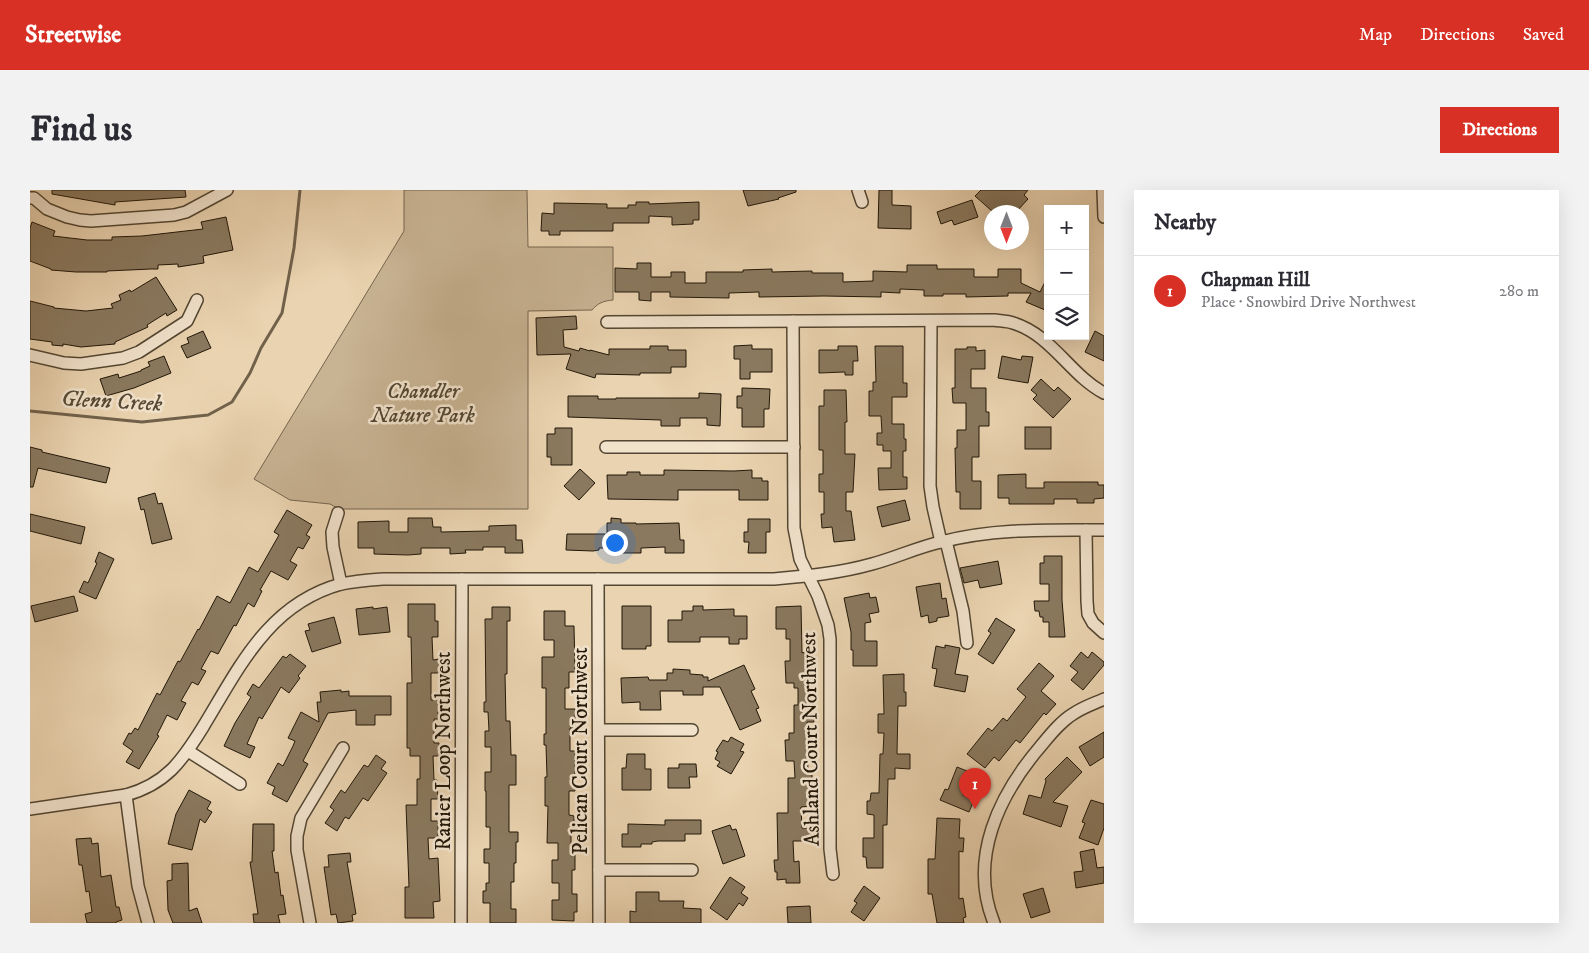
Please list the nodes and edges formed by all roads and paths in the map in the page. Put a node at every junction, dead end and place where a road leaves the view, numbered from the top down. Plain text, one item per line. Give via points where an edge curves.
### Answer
1 (228, 190) edge
2 (858, 190) edge
3 (1103, 190) edge
4 (30, 198) edge
5 (862, 202) dead end
6 (1104, 217) edge
7 (197, 300) dead end
8 (793, 321) junction
9 (931, 321) junction
10 (607, 322) dead end
11 (30, 355) edge
12 (1104, 393) edge
13 (606, 447) dead end
14 (794, 448) junction
15 (338, 513) dead end
16 (1086, 530) junction
17 (1104, 530) edge
18 (944, 541) junction
19 (809, 576) junction
20 (462, 579) junction
21 (598, 579) junction
22 (341, 584) junction
23 (1104, 632) edge
24 (967, 643) dead end
25 (1104, 699) edge
26 (599, 730) junction
27 (692, 730) dead end
28 (343, 748) dead end
29 (188, 750) junction
30 (240, 784) dead end
31 (126, 795) junction
32 (30, 809) edge
33 (599, 870) junction
34 (692, 870) dead end
35 (833, 874) dead end
36 (148, 923) edge
37 (310, 923) edge
38 (461, 923) edge
39 (600, 923) edge
40 (994, 923) edge

1 - 4 street via 186,212 92,221 67,217
2 - 5 street
3 - 6 street
7 - 11 street via 187,320 139,352 123,358 81,364
8 - 9 street
8 - 10 street
8 - 14 street, Ashland Court Northwest
9 - 12 street via 994,320 1027,328
9 - 18 street via 930,486 932,507
13 - 14 street
14 - 19 street, Ashland Court Northwest via 794,528 800,559
15 - 22 street via 332,532
16 - 17 street
16 - 18 street via 984,534
16 - 23 street via 1088,614
18 - 19 street via 872,564
18 - 24 street via 963,610
19 - 21 street via 774,579
19 - 35 street, Ashland Court Northwest via 825,614 830,639 830,849
20 - 21 street
20 - 22 street via 383,579
20 - 38 street, Ranier Loop Northwest
21 - 26 street, Pelican Court Northwest
22 - 29 street via 306,599 268,628 254,644
25 - 40 street via 1084,707 1060,725 1032,757 1005,796 992,828 985,861 988,903
26 - 27 street
26 - 33 street, Pelican Court Northwest
28 - 37 street via 301,818 297,836
29 - 30 street
29 - 31 street via 173,770 156,783
31 - 32 street
31 - 36 street via 138,886
33 - 34 street
33 - 39 street, Pelican Court Northwest

